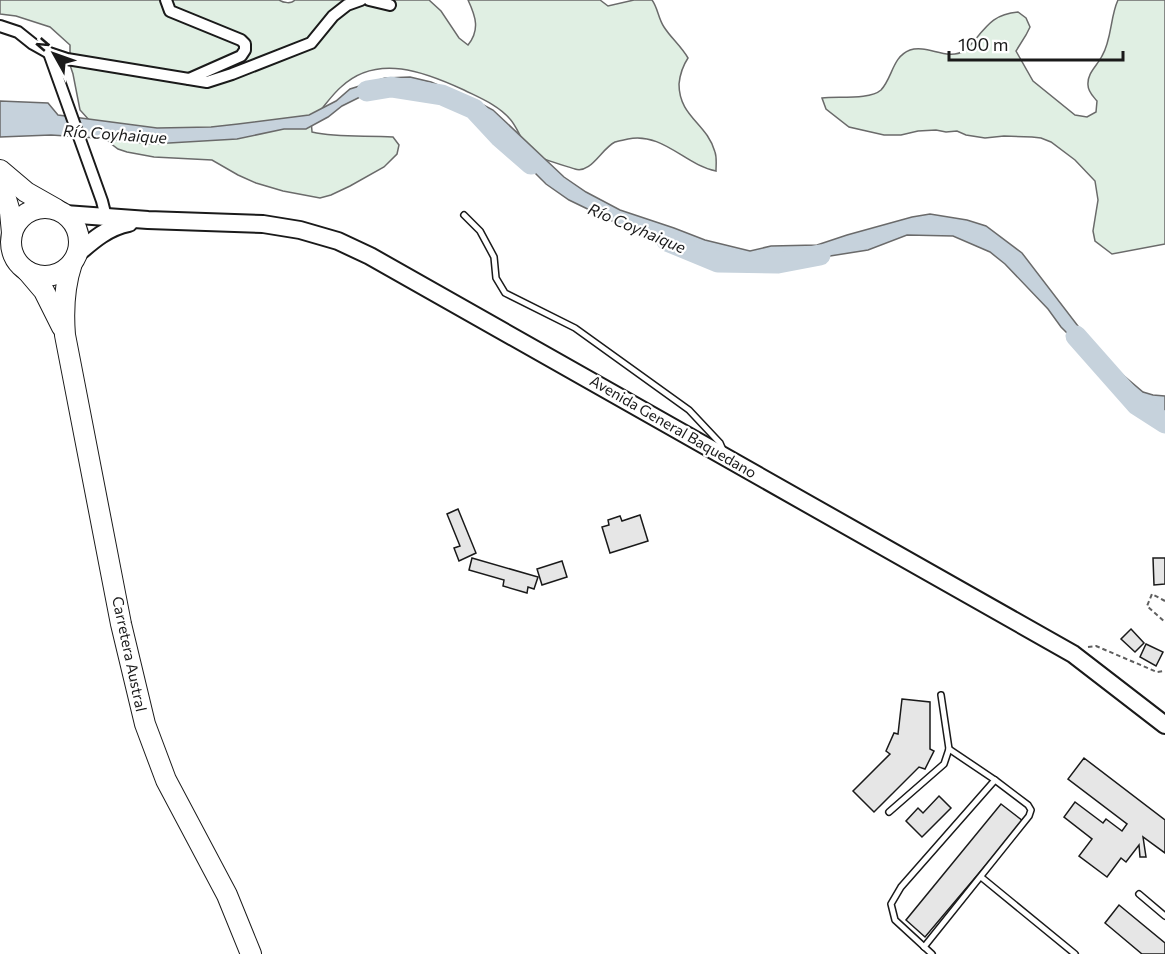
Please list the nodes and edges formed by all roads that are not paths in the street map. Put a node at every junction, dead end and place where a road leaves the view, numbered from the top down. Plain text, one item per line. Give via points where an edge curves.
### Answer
1 (166, 0) edge
2 (361, 0) edge
3 (369, 0) edge
4 (390, 4) dead end
5 (0, 26) edge
6 (49, 53) junction
7 (188, 79) junction
8 (0, 170) edge
9 (0, 179) edge
10 (61, 212) junction
11 (464, 215) dead end
12 (106, 217) junction
13 (148, 220) junction
14 (12, 233) junction
15 (74, 259) junction
16 (26, 270) junction
17 (65, 335) junction
18 (726, 458) junction
19 (941, 695) dead end
20 (1165, 725) edge
21 (949, 749) junction
22 (995, 780) junction
23 (889, 812) dead end
24 (981, 877) junction
25 (1139, 894) dead end
26 (1165, 916) edge
27 (924, 947) junction
28 (251, 954) edge
29 (932, 954) edge
30 (1075, 954) edge

1 - 7 street via 170,11 245,44 241,56
2 - 7 street via 346,5 333,16 311,43 207,82
3 - 4 street
5 - 6 street via 18,32
6 - 7 street
6 - 12 street
8 - 10 highway via 26,192
9 - 14 highway
10 - 12 main road, Avenida General Baquedano
10 - 14 highway via 33,210
10 - 15 highway via 71,219 78,232 79,247
11 - 18 lane via 480,231 505,293 575,328 688,410 720,443
12 - 13 main road, Avenida General Baquedano
13 - 15 main road, Avenida General Baquedano via 110,229
13 - 18 main road, Avenida General Baquedano via 263,224 338,241
14 - 16 highway via 15,258
15 - 16 highway via 66,269 50,276
15 - 17 highway, Carretera Austral via 65,292
16 - 17 highway, Carretera Austral via 44,291
17 - 28 highway, Carretera Austral via 121,624 145,724 166,780 227,895
18 - 20 main road, Avenida General Baquedano via 1073,654
19 - 21 lane
21 - 22 lane
21 - 23 lane via 944,764
22 - 24 lane via 1031,810
22 - 27 lane via 900,887 891,904 895,920
24 - 27 lane
24 - 30 lane
25 - 26 lane
27 - 29 lane

